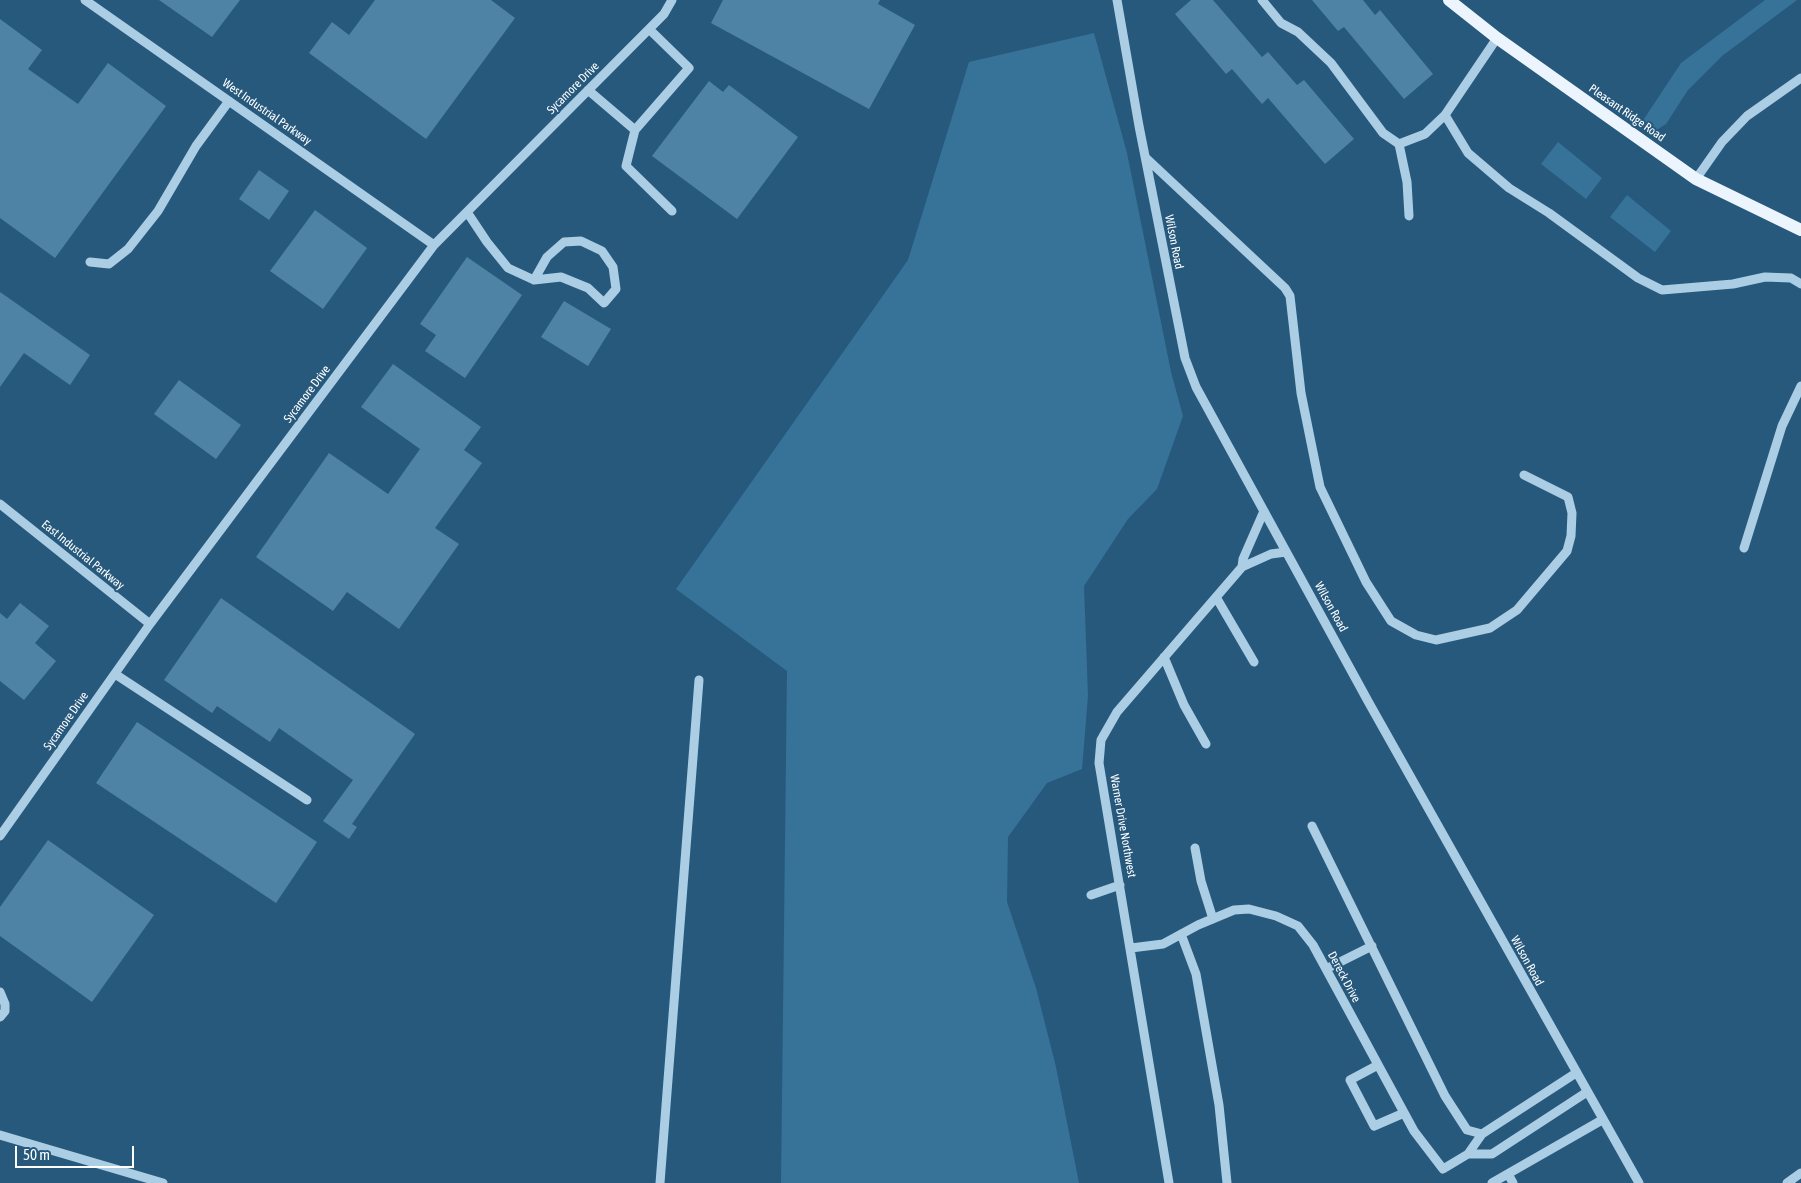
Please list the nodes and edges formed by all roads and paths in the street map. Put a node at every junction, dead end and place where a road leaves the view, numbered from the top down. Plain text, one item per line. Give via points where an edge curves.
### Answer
1 (85, 0) edge
2 (672, 0) edge
3 (1117, 0) edge
4 (1262, 0) edge
5 (1448, 0) edge
6 (649, 29) junction
7 (1497, 38) junction
8 (1801, 78) edge
9 (588, 90) junction
10 (229, 101) junction
11 (1445, 115) junction
12 (634, 130) junction
13 (1399, 144) junction
14 (1145, 158) junction
15 (1696, 179) junction
16 (672, 210) dead end
17 (468, 212) junction
18 (1409, 216) dead end
19 (1801, 230) edge
20 (434, 245) junction
21 (90, 262) dead end
22 (534, 280) junction
23 (1801, 284) edge
24 (1801, 386) edge
25 (1524, 475) dead end
26 (0, 504) edge
27 (1264, 511) junction
28 (1744, 548) dead end
29 (1286, 552) junction
30 (1242, 567) junction
31 (1216, 597) junction
32 (150, 624) junction
33 (1164, 657) junction
34 (1254, 662) dead end
35 (115, 674) junction
36 (699, 680) dead end
37 (1206, 744) dead end
38 (307, 800) dead end
39 (1312, 826) dead end
40 (0, 836) edge
41 (1195, 848) dead end
42 (1120, 884) junction
43 (1091, 895) dead end
44 (1213, 919) junction
45 (1181, 934) junction
46 (1372, 946) junction
47 (1131, 948) junction
48 (1326, 969) junction
49 (0, 992) edge
50 (0, 1017) edge
51 (1378, 1064) junction
52 (1576, 1073) junction
53 (1587, 1092) junction
54 (1404, 1113) junction
55 (1602, 1120) junction
56 (0, 1134) edge
57 (1482, 1134) junction
58 (1468, 1154) junction
59 (1801, 1173) edge
60 (1508, 1174) junction
61 (163, 1183) edge
62 (660, 1183) edge
63 (1169, 1183) edge
64 (1227, 1183) edge
65 (1492, 1183) edge
66 (1513, 1183) edge
67 (1639, 1183) edge
68 (1787, 1183) edge

1 - 10 street, West Industrial Parkway
2 - 6 street, Sycamore Drive
3 - 14 street, Wilson Road
4 - 13 street via 1281,23 1298,32 1331,63 1384,132
5 - 7 main road, Pleasant Ridge Road
6 - 9 street, Sycamore Drive
6 - 12 street via 688,68
7 - 11 street
7 - 15 main road, Pleasant Ridge Road
8 - 15 street via 1747,116 1722,142
9 - 12 street
9 - 17 street, Sycamore Drive
10 - 20 street, West Industrial Parkway
10 - 21 street via 196,146 158,211 128,249 109,264
11 - 13 street via 1425,134
11 - 23 street via 1468,153 1509,188 1638,278 1662,290 1733,284 1765,277 1791,278
12 - 16 street via 626,166
13 - 18 street via 1407,182
14 - 25 street via 1290,296 1301,394 1320,487 1366,582 1391,622 1416,635 1436,640 1490,628 1517,610 1528,598 1567,551 1572,513 1568,497
14 - 27 street, Wilson Road via 1185,358 1196,387
15 - 19 main road, Pleasant Ridge Road
17 - 20 street, Sycamore Drive
17 - 22 street via 508,268
20 - 32 street, Sycamore Drive
22 - 22 street via 561,277 588,288 604,303 616,289 613,266 602,250 581,241 564,242 547,257
24 - 28 street via 1782,426
26 - 32 street, East Industrial Parkway
27 - 29 street, Wilson Road
27 - 30 street
29 - 30 street, Warner Drive Northwest
29 - 52 street, Wilson Road
30 - 31 street, Warner Drive Northwest
31 - 33 street, Warner Drive Northwest
31 - 34 street
32 - 35 street, Sycamore Drive
33 - 37 street via 1184,705
33 - 42 street, Warner Drive Northwest via 1117,712 1101,740 1099,763
35 - 38 street
35 - 40 street, Sycamore Drive
36 - 62 street
39 - 46 street
41 - 44 street
42 - 43 street
42 - 47 street, Warner Drive Northwest
44 - 45 street, Dereck Drive
44 - 48 street, Dereck Drive via 1234,910 1249,909 1276,916 1298,926
45 - 47 street, Dereck Drive via 1163,944
45 - 64 street via 1196,974 1219,1105
46 - 48 street
46 - 57 street via 1445,1096 1467,1130
47 - 63 street, Warner Drive Northwest
48 - 51 street, Dereck Drive
49 - 50 street via 5,1004 5,1011
51 - 54 street, Dereck Drive
51 - 54 street via 1350,1080 1374,1126
52 - 53 street, Wilson Road
52 - 57 street, Dereck Drive
53 - 55 street, Wilson Road
53 - 58 street, Dereck Drive via 1492,1154
54 - 58 street, Dereck Drive via 1443,1169
55 - 60 street
55 - 67 street, Wilson Road
56 - 61 street
57 - 58 street, Dereck Drive
59 - 68 street
60 - 65 street
60 - 66 street

